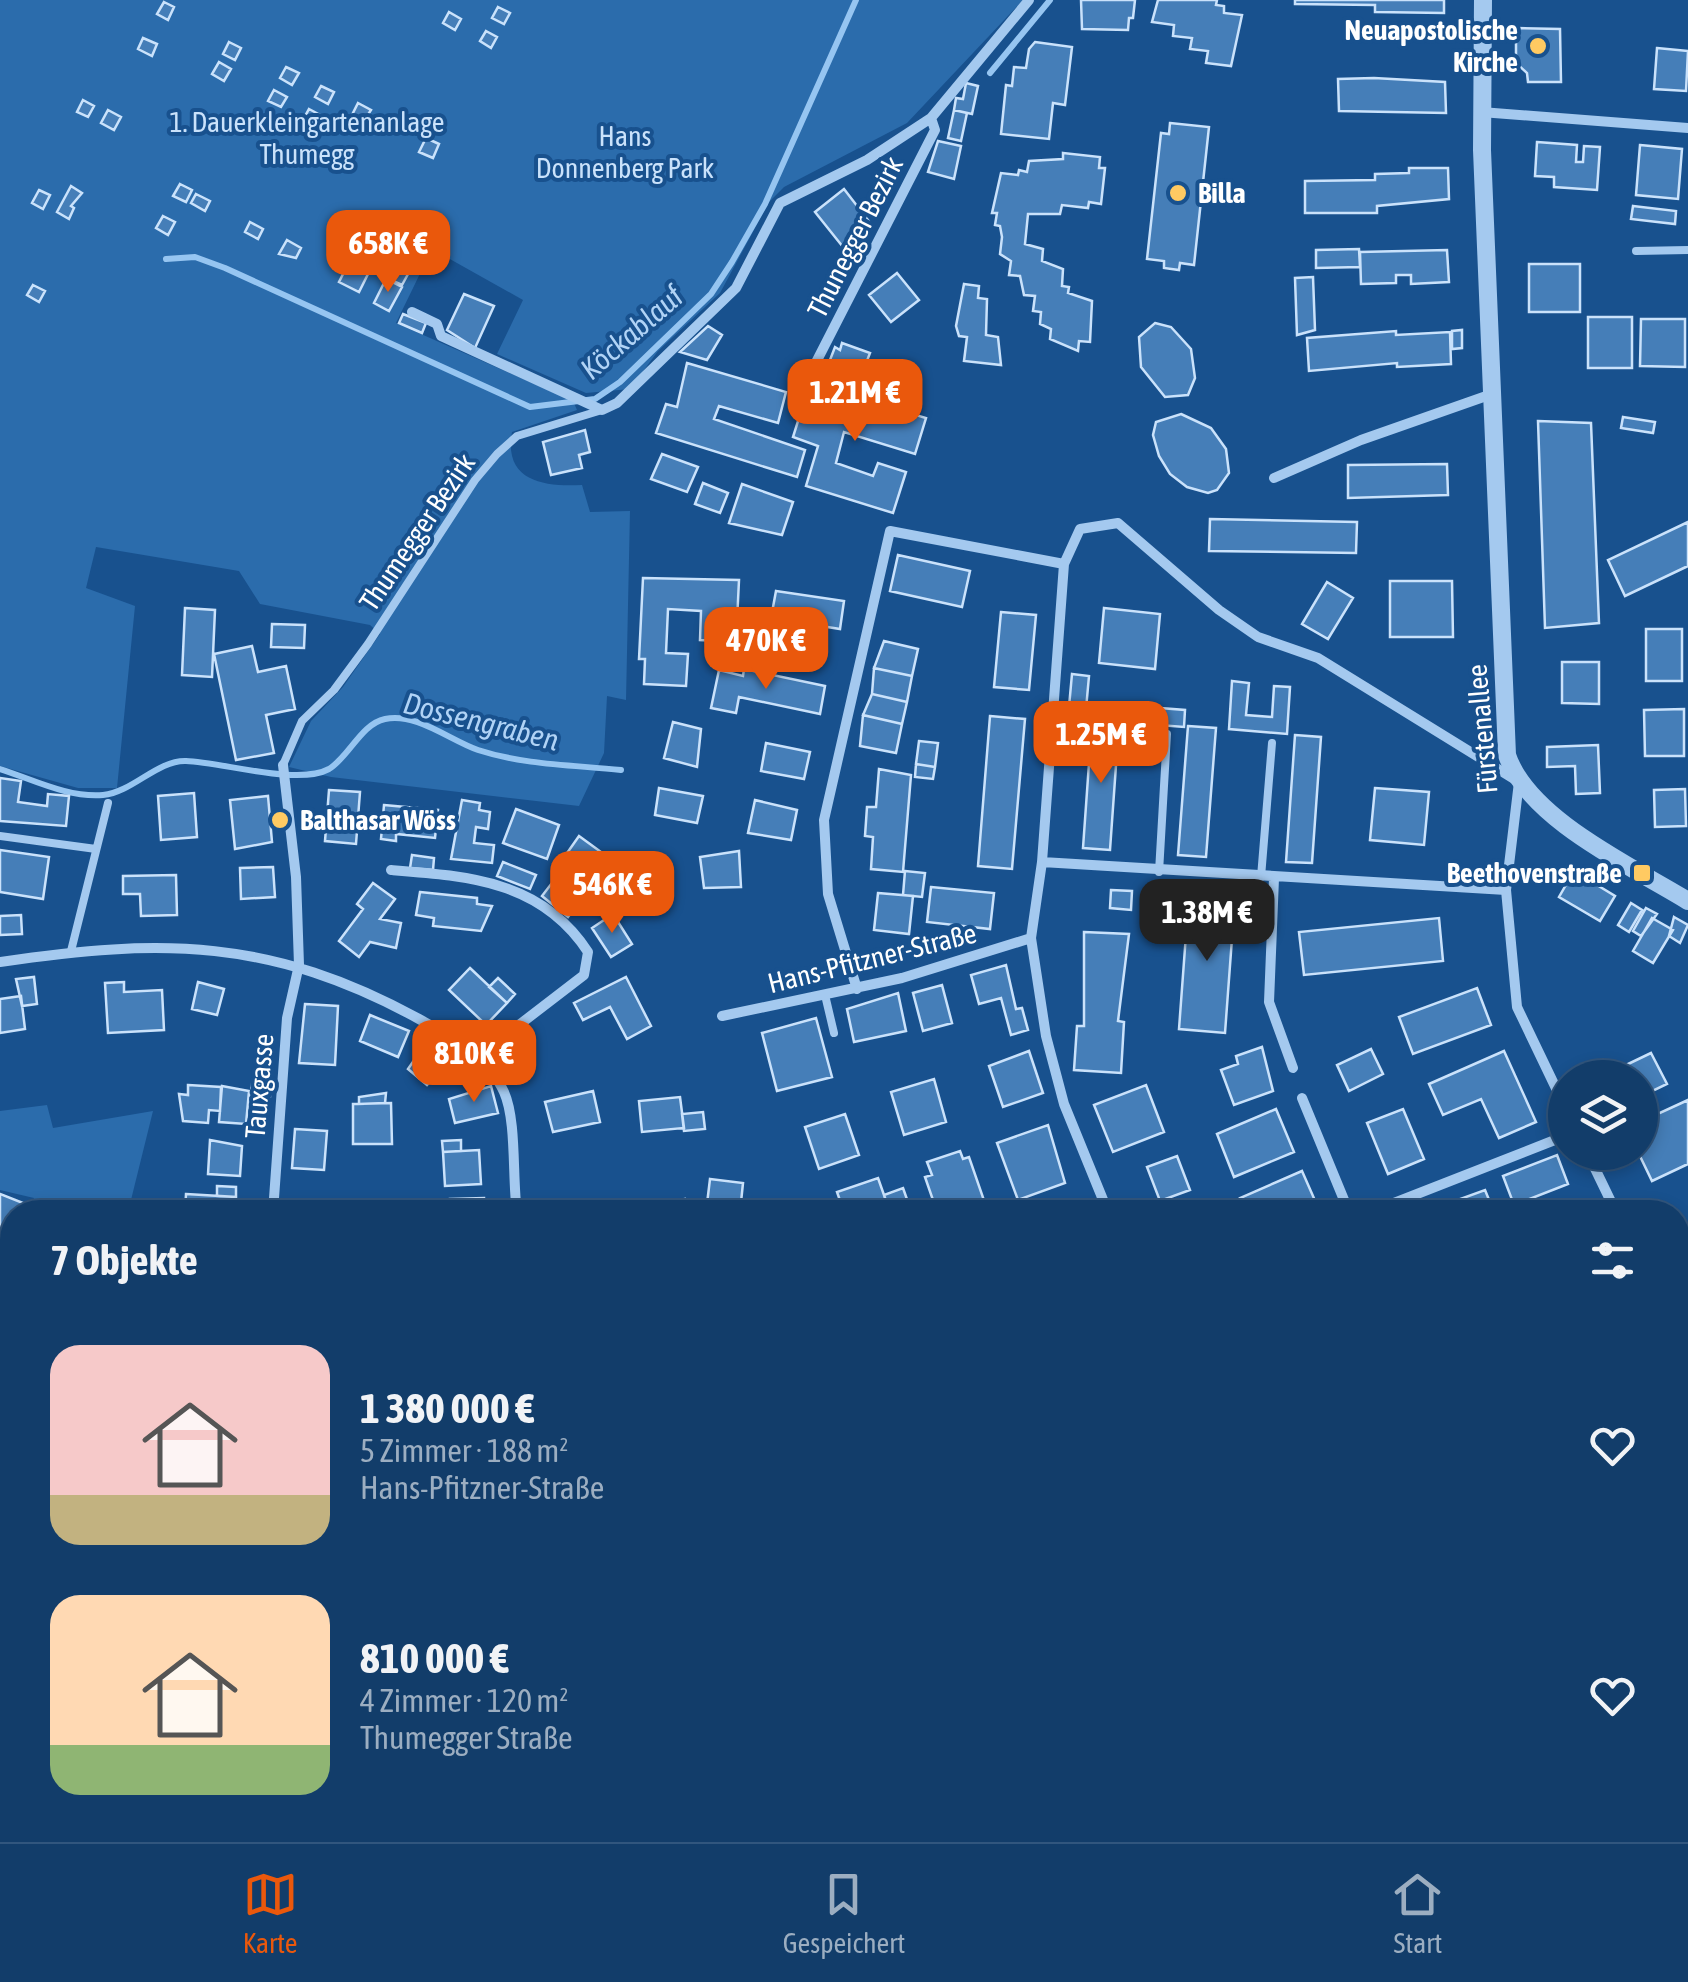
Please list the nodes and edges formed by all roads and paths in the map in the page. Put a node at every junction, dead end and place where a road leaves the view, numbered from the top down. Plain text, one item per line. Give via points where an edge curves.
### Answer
1 (1030, 0) edge
2 (1483, 0) edge
3 (1481, 112) junction
4 (931, 118) junction
5 (1688, 128) edge
6 (1688, 250) edge
7 (1636, 251) dead end
8 (412, 312) dead end
9 (809, 376) dead end
10 (1494, 394) junction
11 (602, 410) junction
12 (1274, 478) dead end
13 (1064, 564) junction
14 (1167, 734) dead end
15 (1272, 743) dead end
16 (283, 769) joint
17 (1519, 782) junction
18 (108, 802) dead end
19 (0, 836) edge
20 (96, 849) junction
21 (1042, 862) junction
22 (391, 870) dead end
23 (1159, 872) junction
24 (1261, 877) junction
25 (1274, 878) junction
26 (1506, 890) junction
27 (1688, 901) edge
28 (1031, 938) junction
29 (70, 952) junction
30 (0, 962) edge
31 (300, 965) junction
32 (857, 989) junction
33 (825, 995) junction
34 (722, 1016) dead end
35 (834, 1033) dead end
36 (476, 1058) junction
37 (1292, 1068) dead end
38 (1548, 1071) edge
39 (1302, 1098) dead end
40 (1548, 1143) edge
41 (1596, 1170) edge
42 (274, 1200) edge
43 (517, 1200) edge
44 (1103, 1200) edge
45 (1344, 1200) edge
46 (1402, 1200) edge
47 (1610, 1200) edge

1 - 4 street, Thumegger Bezirk
2 - 3 street, Fürstenallee
3 - 5 street
3 - 10 street, Fürstenallee
4 - 9 street, Thunegger Bezirk via 935,130
4 - 11 street, Thumegger Bezirk via 867,160 780,203 736,288 640,385
6 - 7 lane
8 - 11 street via 437,324 441,336
10 - 12 street
10 - 17 street, Fürstenallee via 1505,742
11 - 16 lane, Thumegger Bezirk via 517,436 497,454 368,644 302,722
13 - 17 street via 1080,529 1118,523 1258,637 1318,658
13 - 21 street
13 - 32 street via 890,530 824,820 828,894
14 - 23 lane
15 - 24 lane
16 - 31 street, Thumegger Bezirk
17 - 26 street, Fürstenallee
17 - 27 street via 1575,830
18 - 20 lane
19 - 20 lane
20 - 29 lane
21 - 23 street
21 - 28 street
22 - 36 street via 456,875 528,894 559,916 588,952 584,974
23 - 24 street
24 - 25 street
25 - 26 street
25 - 37 street via 1268,1002
26 - 38 street, Fürstenallee via 1518,1008
28 - 32 street, Hans-Pfitzner-Straße
28 - 44 street via 1064,1104
29 - 30 street
29 - 31 street via 183,946
31 - 36 street via 390,1003
31 - 42 street, Tauxgasse via 288,1018
32 - 33 street, Hans-Pfitzner-Straße
33 - 34 street, Hans-Pfitzner-Straße
33 - 35 lane
36 - 43 street via 506,1096
39 - 45 street
40 - 46 street
41 - 47 street

